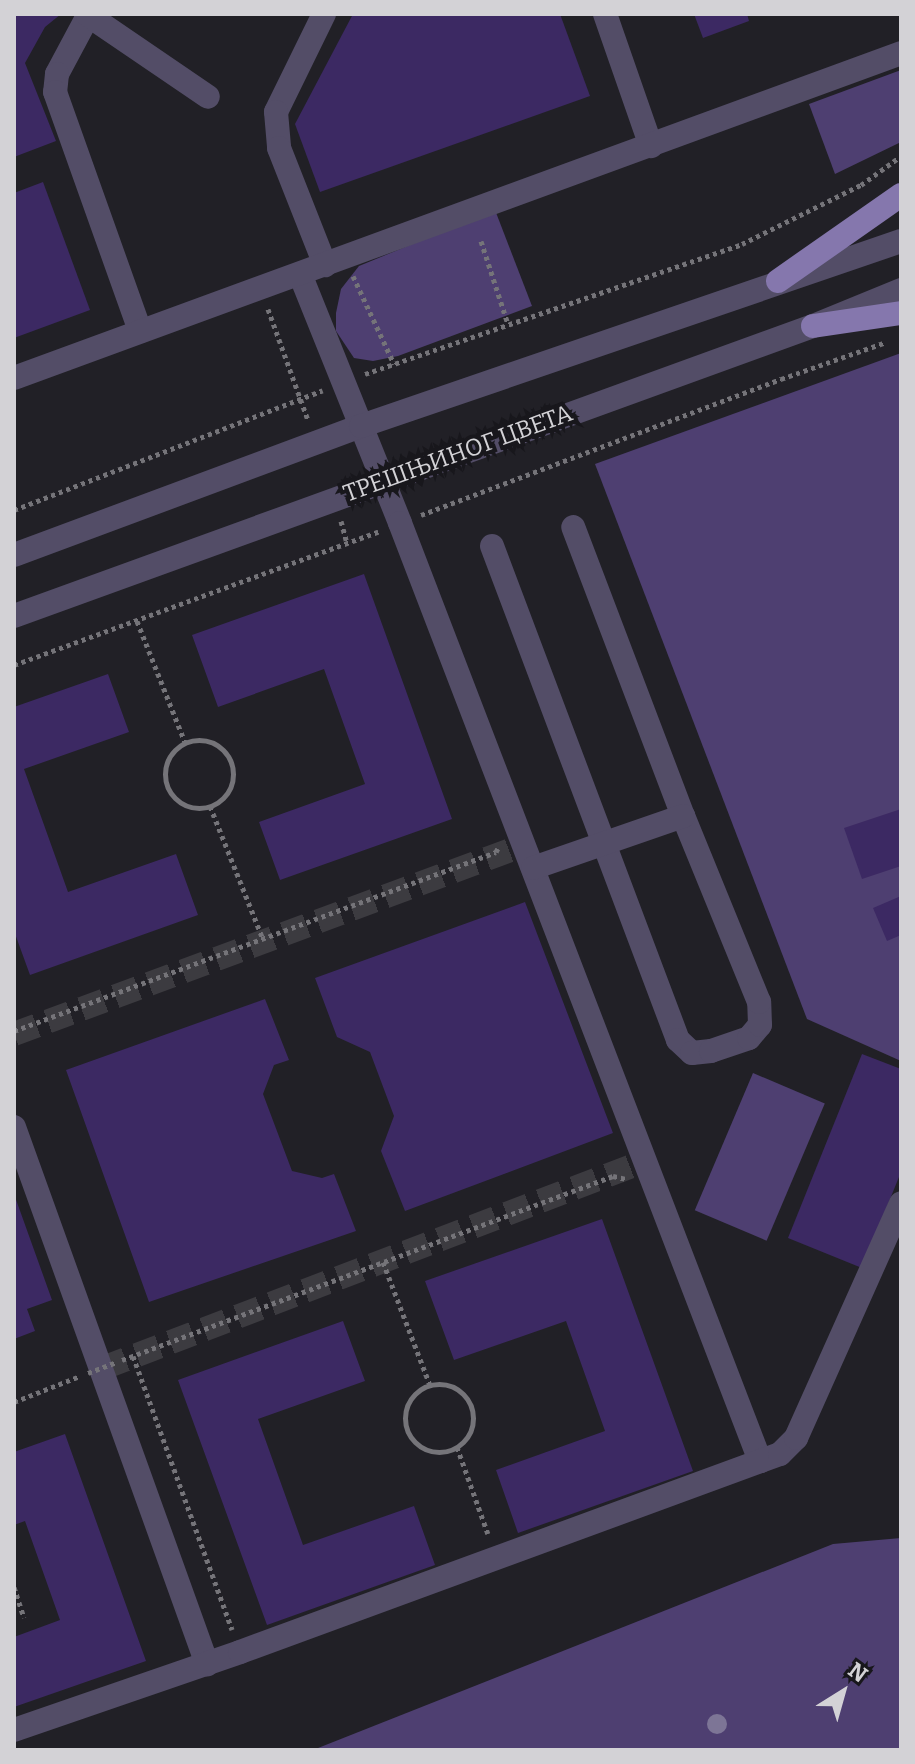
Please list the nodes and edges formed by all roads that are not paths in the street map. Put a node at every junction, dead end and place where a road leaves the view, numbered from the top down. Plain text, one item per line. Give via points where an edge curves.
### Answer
1 (88, 14) edge
2 (324, 14) edge
3 (605, 14) edge
4 (901, 53) edge
5 (208, 97) dead end
6 (651, 146) junction
7 (901, 195) edge
8 (901, 241) edge
9 (335, 261) junction
10 (300, 274) junction
11 (778, 281) junction
12 (901, 290) edge
13 (901, 313) edge
14 (813, 326) junction
15 (140, 331) junction
16 (14, 378) edge
17 (361, 426) junction
18 (384, 481) junction
19 (573, 527) dead end
20 (492, 546) dead end
21 (14, 555) edge
22 (14, 616) edge
23 (683, 816) junction
24 (605, 843) junction
25 (533, 868) junction
26 (14, 1127) edge
27 (901, 1203) edge
28 (760, 1461) junction
29 (207, 1664) junction
30 (14, 1730) edge

1 - 5 street
1 - 15 street via 57,74 55,92
2 - 9 street via 276,112 279,148
3 - 6 street
4 - 6 street
6 - 9 street
7 - 11 main road
8 - 11 street
9 - 10 street
10 - 15 street
10 - 17 street
11 - 17 street
12 - 14 street, ТРЕШЊИНОГ ЦВЕТА
13 - 14 main road
14 - 18 street, ТРЕШЊИНОГ ЦВЕТА
15 - 16 street
17 - 18 street
17 - 21 street
18 - 22 street, ТРЕШЊИНОГ ЦВЕТА
18 - 25 street
19 - 23 street
20 - 24 street
23 - 24 street
23 - 24 street via 759,1002 760,1025 749,1038 724,1047 692,1053 678,1040
24 - 25 street
25 - 28 street
26 - 29 street
27 - 28 street via 796,1438 780,1454
28 - 29 street
29 - 30 street

